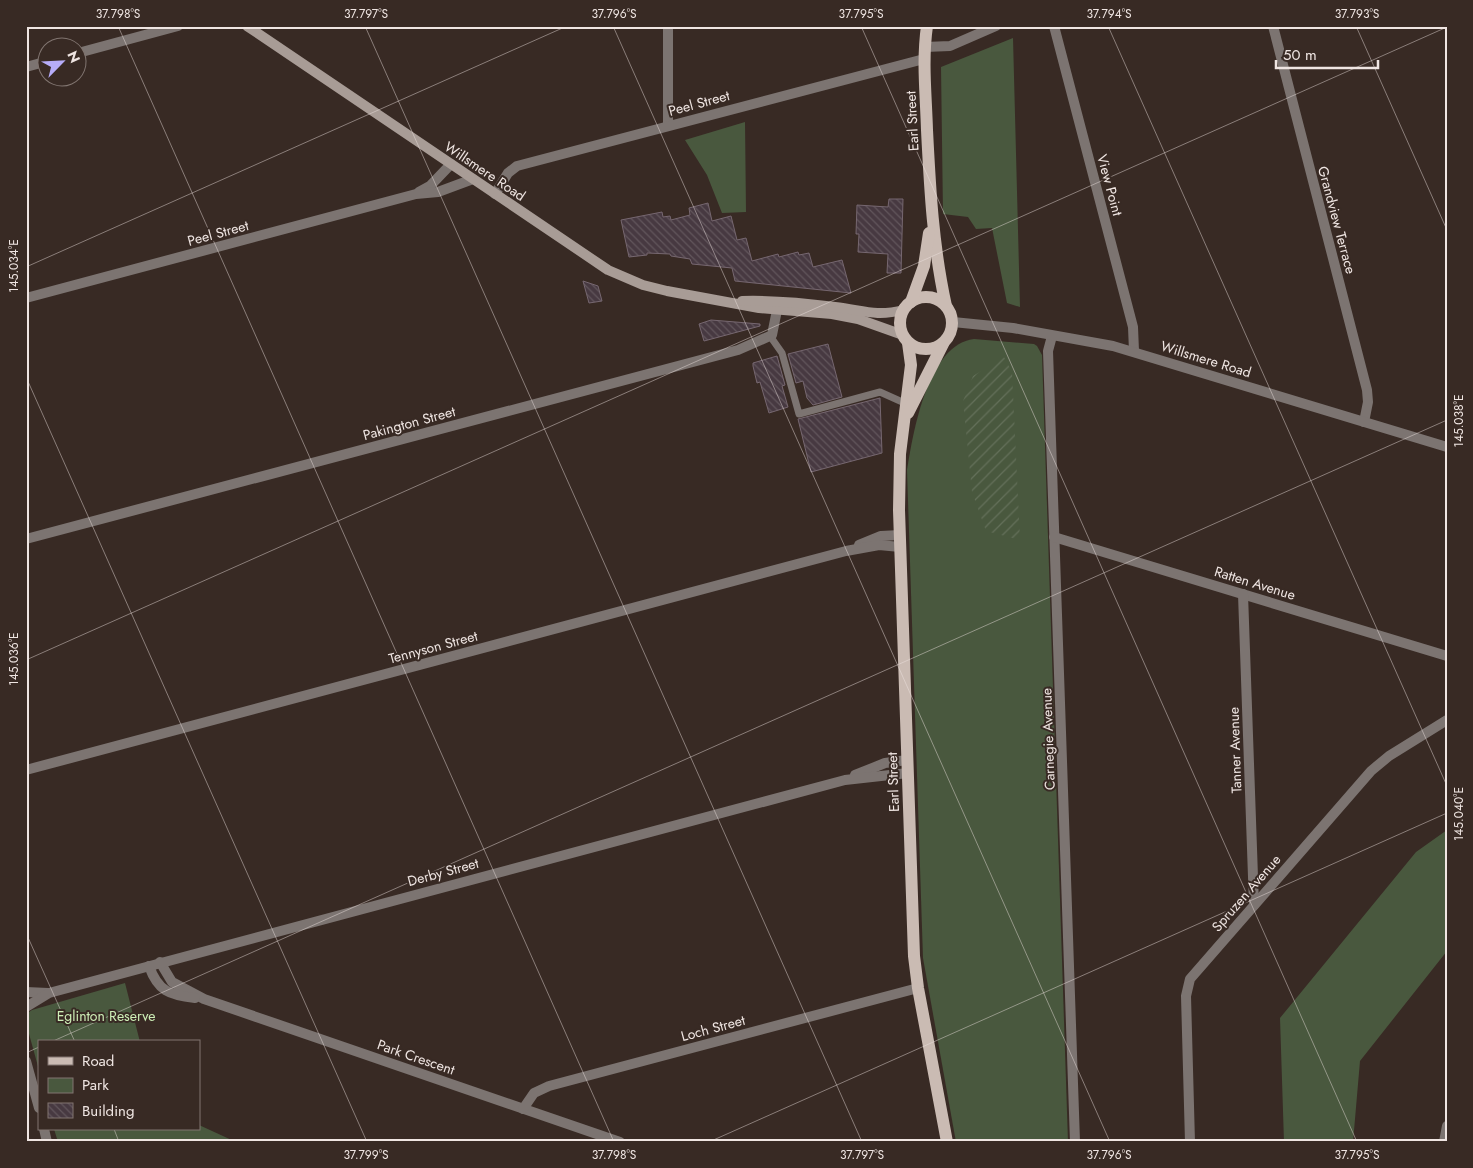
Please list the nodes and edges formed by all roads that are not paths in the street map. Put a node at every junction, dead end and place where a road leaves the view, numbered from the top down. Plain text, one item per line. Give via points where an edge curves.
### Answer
1 (178, 26) edge
2 (247, 26) edge
3 (668, 26) edge
4 (927, 26) edge
5 (996, 26) edge
6 (1054, 26) edge
7 (1273, 26) edge
8 (88, 50) edge
9 (924, 53) junction
10 (668, 126) junction
11 (451, 164) junction
12 (473, 179) junction
13 (416, 194) junction
14 (495, 194) junction
15 (931, 215) junction
16 (26, 298) edge
17 (724, 301) junction
18 (907, 306) junction
19 (946, 306) junction
20 (778, 310) junction
21 (953, 322) junction
22 (770, 336) junction
23 (1052, 336) junction
24 (905, 339) junction
25 (943, 344) junction
26 (1134, 351) junction
27 (909, 405) junction
28 (1364, 422) junction
29 (1447, 447) edge
30 (1054, 537) junction
31 (26, 539) edge
32 (900, 541) junction
33 (1243, 594) junction
34 (1447, 656) edge
35 (1447, 720) edge
36 (908, 766) junction
37 (26, 770) edge
38 (1254, 906) junction
39 (160, 962) junction
40 (149, 966) junction
41 (918, 988) junction
42 (26, 992) edge
43 (49, 993) junction
44 (204, 999) junction
45 (26, 1007) edge
46 (26, 1061) edge
47 (38, 1104) edge
48 (523, 1108) junction
49 (1447, 1126) edge
50 (44, 1130) edge
51 (48, 1142) edge
52 (620, 1142) edge
53 (947, 1142) edge
54 (1075, 1142) edge
55 (1190, 1142) edge
56 (1444, 1142) edge

1 - 8 street
2 - 11 main road, Willsmere Road
3 - 10 street
4 - 9 main road, Earl Street
5 - 9 street, Peel Street via 950,46
6 - 26 street, View Point via 1132,327
7 - 28 street, Grandview Terrace via 1367,390
9 - 10 street, Peel Street
9 - 15 main road, Earl Street
10 - 14 street, Peel Street via 517,166 508,173
11 - 12 main road, Willsmere Road
11 - 13 street, Peel Street via 430,186
12 - 13 street, Peel Street via 438,192
12 - 14 main road, Willsmere Road
13 - 16 street, Peel Street
14 - 17 main road, Willsmere Road via 608,270 659,289
15 - 18 main road, Earl Street via 924,266
15 - 19 main road, Earl Street
17 - 18 main road, Willsmere Road via 778,301 838,307 868,314 888,314
17 - 20 main road, Willsmere Road
18 - 19 main road via 929,297
18 - 24 main road via 900,320
19 - 21 main road
20 - 22 street
20 - 24 main road, Willsmere Road via 858,319
21 - 23 street, Willsmere Road
21 - 25 main road via 949,337
22 - 27 lane via 782,353 799,414 880,392
22 - 31 street, Pakington Street via 738,350
23 - 26 street, Willsmere Road
23 - 30 street, Carnegie Avenue via 1048,352
24 - 25 main road via 926,348
24 - 27 main road, Earl Street via 911,365
25 - 27 main road, Earl Street
26 - 28 street, Willsmere Road
27 - 32 main road, Earl Street via 900,464
28 - 29 street, Willsmere Road
30 - 33 street, Ratten Avenue
30 - 54 street, Carnegie Avenue
32 - 36 main road, Earl Street
32 - 37 street, Tennyson Street via 881,536 846,551
33 - 34 street, Ratten Avenue
33 - 38 street, Tanner Avenue
35 - 38 street, Spruzen Avenue via 1371,771
36 - 39 street, Derby Street via 886,763 845,780
36 - 41 main road, Earl Street via 914,956
38 - 55 street, Spruzen Avenue via 1195,972 1187,987
39 - 40 street, Derby Street
39 - 44 street, Park Crescent via 172,982
40 - 43 street, Derby Street
40 - 44 street, Park Crescent via 154,980 166,991
41 - 48 street, Loch Street via 549,1086 534,1093
41 - 53 main road, Earl Street
42 - 43 street, Derby Street
43 - 45 street, Derby Street
44 - 48 street, Park Crescent
46 - 47 street
48 - 52 street, Park Crescent
49 - 56 street
50 - 51 street

